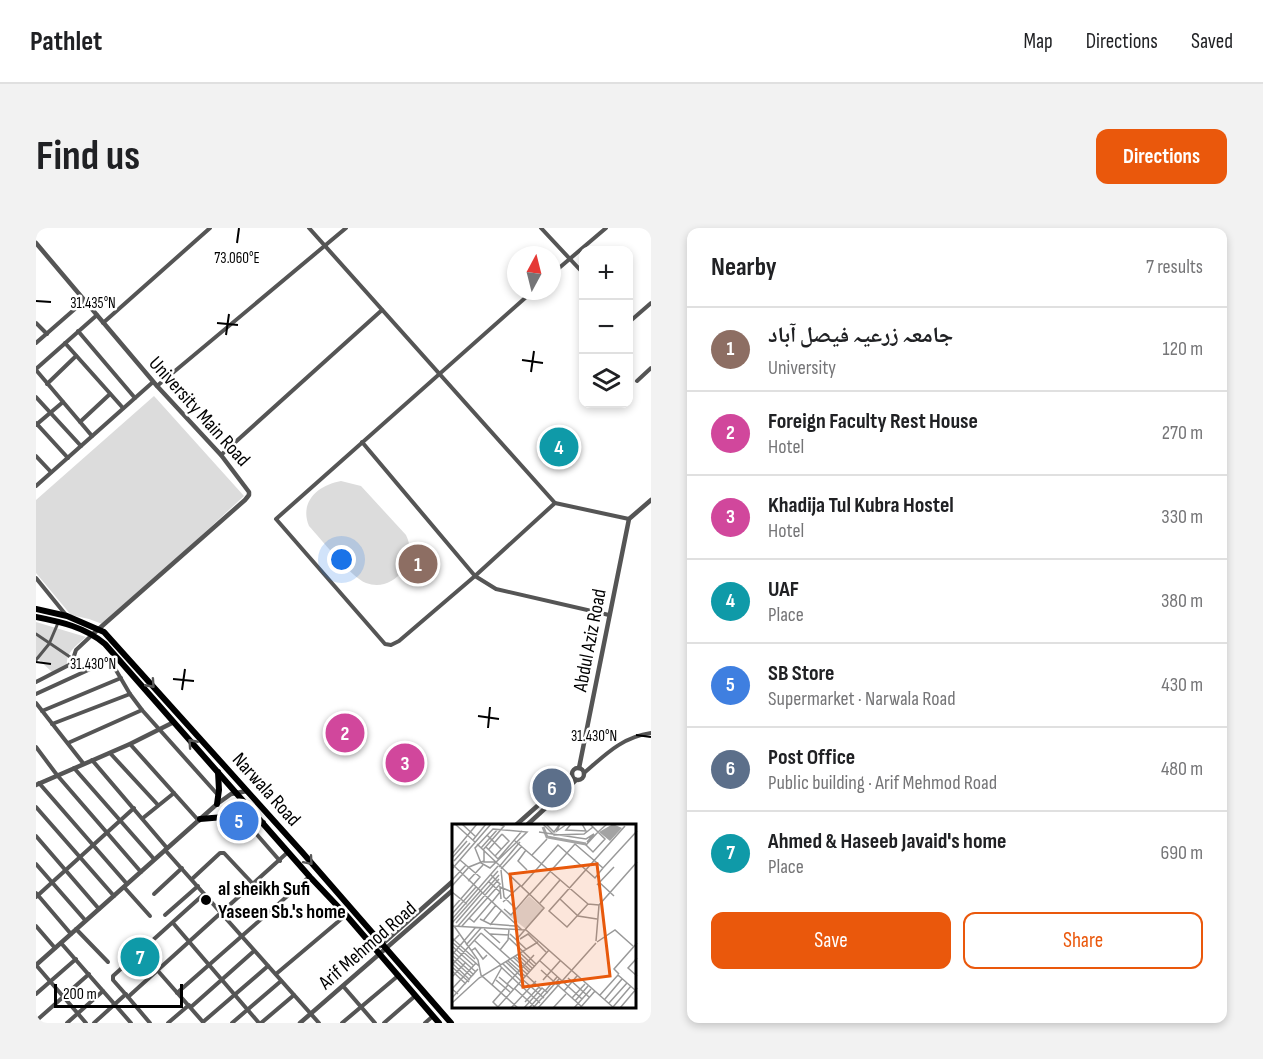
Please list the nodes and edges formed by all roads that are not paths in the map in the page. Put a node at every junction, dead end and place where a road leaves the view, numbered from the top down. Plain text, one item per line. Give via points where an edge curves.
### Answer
1 (210, 228) edge
2 (309, 228) edge
3 (346, 228) edge
4 (542, 228) edge
5 (606, 228) edge
6 (36, 243) edge
7 (325, 246) junction
8 (569, 259) junction
9 (561, 266) edge
10 (579, 269) edge
11 (522, 300) edge
12 (84, 301) junction
13 (651, 303) edge
14 (382, 310) junction
15 (97, 315) junction
16 (633, 319) edge
17 (36, 323) edge
18 (103, 323) junction
19 (78, 332) junction
20 (47, 334) junction
21 (36, 343) edge
22 (65, 343) junction
23 (76, 356) junction
24 (651, 368) edge
25 (36, 369) edge
26 (439, 373) junction
27 (637, 381) dead end
28 (47, 384) junction
29 (155, 384) junction
30 (110, 394) junction
31 (36, 397) edge
32 (135, 398) junction
33 (63, 402) junction
34 (123, 408) junction
35 (51, 412) junction
36 (80, 422) junction
37 (36, 424) edge
38 (92, 436) junction
39 (362, 442) junction
40 (81, 446) junction
41 (221, 455) junction
42 (36, 456) edge
43 (68, 458) junction
44 (51, 472) junction
45 (36, 486) edge
46 (651, 500) edge
47 (555, 503) junction
48 (629, 519) junction
49 (475, 576) junction
50 (36, 578) edge
51 (36, 609) edge
52 (609, 615) junction
53 (36, 616) edge
54 (67, 616) junction
55 (59, 621) junction
56 (73, 626) junction
57 (99, 630) junction
58 (36, 634) edge
59 (93, 634) junction
60 (49, 644) junction
61 (73, 659) junction
62 (36, 660) edge
63 (121, 678) junction
64 (36, 682) edge
65 (36, 694) edge
66 (130, 694) junction
67 (36, 704) edge
68 (142, 710) junction
69 (42, 711) junction
70 (174, 722) junction
71 (52, 724) junction
72 (160, 730) junction
73 (651, 733) edge
74 (68, 743) junction
75 (130, 744) junction
76 (36, 747) edge
77 (110, 753) junction
78 (92, 759) junction
79 (83, 763) junction
80 (74, 768) junction
81 (579, 768) junction
82 (217, 771) junction
83 (584, 773) junction
84 (57, 775) junction
85 (574, 777) junction
86 (38, 784) edge
87 (247, 791) junction
88 (174, 793) junction
89 (236, 793) junction
90 (219, 800) junction
91 (158, 805) junction
92 (36, 807) edge
93 (134, 808) junction
94 (143, 818) junction
95 (244, 819) junction
96 (200, 820) junction
97 (121, 821) junction
98 (263, 823) junction
99 (517, 824) edge
100 (528, 824) edge
101 (107, 833) junction
102 (36, 836) edge
103 (93, 845) junction
104 (166, 849) junction
105 (289, 851) junction
106 (80, 857) junction
107 (154, 859) junction
108 (280, 861) junction
109 (36, 864) edge
110 (182, 868) junction
111 (65, 870) junction
112 (141, 872) junction
113 (310, 877) junction
114 (192, 879) junction
115 (51, 882) junction
116 (452, 882) edge
117 (254, 885) junction
118 (126, 886) junction
119 (199, 886) junction
120 (452, 891) edge
121 (154, 894) dead end
122 (204, 894) junction
123 (37, 895) edge
124 (114, 896) junction
125 (424, 906) junction
126 (99, 909) junction
127 (429, 911) junction
128 (222, 914) junction
129 (165, 915) dead end
130 (346, 915) junction
131 (150, 916) dead end
132 (85, 920) junction
133 (173, 923) junction
134 (36, 926) edge
135 (76, 929) junction
136 (71, 934) junction
137 (241, 936) junction
138 (61, 942) junction
139 (190, 943) junction
140 (383, 946) junction
141 (55, 948) junction
142 (254, 951) junction
143 (377, 952) junction
144 (76, 959) junction
145 (108, 962) dead end
146 (37, 963) edge
147 (209, 965) junction
148 (267, 966) junction
149 (158, 970) junction
150 (89, 974) junction
151 (276, 974) junction
152 (399, 975) junction
153 (50, 981) junction
154 (221, 981) junction
155 (281, 981) junction
156 (343, 986) junction
157 (104, 991) junction
158 (177, 993) junction
159 (36, 994) edge
160 (127, 995) junction
161 (234, 995) junction
162 (294, 995) junction
163 (416, 995) junction
164 (64, 997) junction
165 (115, 1004) junction
166 (190, 1006) junction
167 (361, 1007) junction
168 (247, 1010) junction
169 (78, 1013) junction
170 (311, 1014) junction
171 (433, 1016) junction
172 (36, 1021) edge
173 (202, 1021) edge
174 (128, 1022) edge
175 (67, 1023) edge
176 (86, 1023) edge
177 (94, 1023) edge
178 (150, 1023) edge
179 (168, 1023) edge
180 (196, 1023) edge
181 (232, 1023) edge
182 (260, 1023) edge
183 (300, 1023) edge
184 (319, 1023) edge
185 (342, 1023) edge
186 (375, 1023) edge
187 (384, 1023) edge
188 (425, 1023) edge
189 (439, 1023) edge
190 (452, 1023) edge

1 - 18 street
2 - 7 street
3 - 7 street
4 - 8 street
5 - 8 street
6 - 12 street, University Main Road
7 - 14 street
7 - 29 street
8 - 9 street
8 - 10 street
11 - 26 street
12 - 15 street, University Main Road
12 - 20 street
13 - 16 street
14 - 26 street
14 - 41 street
15 - 18 street, University Main Road
15 - 19 street
17 - 20 street
18 - 29 street, University Main Road
19 - 22 street
19 - 32 street
20 - 21 street
22 - 23 street
22 - 25 street
23 - 28 street
23 - 30 street
24 - 27 street
25 - 28 street
26 - 39 street
26 - 47 street
28 - 33 street
29 - 32 street
29 - 41 street, University Main Road
30 - 34 street
30 - 36 street
31 - 35 street
32 - 34 street
33 - 35 street
33 - 36 street
34 - 38 street
35 - 37 street
35 - 40 street
36 - 38 street
37 - 43 street
38 - 40 street
39 - 49 street
39 - 49 street via 276,519 385,644 399,641
40 - 43 street
41 - 57 street, University Main Road via 248,488 249,495
42 - 44 street
43 - 44 street
44 - 45 street
46 - 48 street
47 - 48 street
47 - 49 street
48 - 52 street, Abdul Aziz Road
49 - 52 street via 496,589
50 - 54 street
51 - 54 main road, Narwala Road
52 - 81 street, Abdul Aziz Road
53 - 55 main road, Narwala Road
54 - 56 street
54 - 57 main road, Narwala Road
55 - 56 main road, Narwala Road
55 - 60 street
56 - 59 main road, Narwala Road
57 - 59 street, University Main Road
57 -> 87 main road, Narwala Road
58 - 60 street
59 - 61 street via 76,650
59 - 70 main road, Narwala Road
60 - 61 street
60 - 62 street
61 - 64 street
63 - 65 street via 110,660
63 - 66 street
63 - 69 street
66 - 68 street
66 - 71 street
67 - 69 street
68 - 72 street
68 - 74 street
69 - 71 street
70 - 72 street
82 -> 70 main road, Narwala Road
71 - 74 street
72 - 75 street
72 - 90 street
73 - 83 street via 624,741
74 - 79 street
75 - 77 street
75 - 88 street
76 - 84 street
77 - 78 street
77 - 91 street
78 - 79 street
78 - 93 street
79 - 80 street
80 - 84 street
80 - 97 street
81 - 83 street
81 - 85 street via 573,770
82 - 89 main road, Narwala Road
82 - 90 main road
83 - 85 street via 581,779
84 - 86 street
84 - 101 street
85 - 99 street
85 - 100 street
86 - 103 street
87 - 89 street
87 -> 140 main road, Narwala Road
88 - 91 street
88 - 96 street
89 - 90 street
89 - 98 main road, Narwala Road
90 - 96 street
91 - 94 street
92 - 106 street
93 - 94 street
93 - 97 street
94 - 104 street
95 - 96 main road
95 - 98 main road
95 - 108 street
96 - 104 street
97 - 101 street
97 - 107 street
98 - 105 main road, Narwala Road
101 - 103 street
101 - 112 street
102 - 111 street
103 - 106 street
103 - 118 street
104 - 107 street
104 - 110 street
105 - 108 street
105 - 113 main road, Narwala Road
106 - 111 street
106 - 124 street
107 - 112 street
108 - 117 street
109 - 115 street
110 - 114 street
110 - 121 street
111 - 115 street
111 - 126 street
112 - 118 street
113 - 130 main road, Narwala Road
113 - 137 street
114 - 117 street via 224,853
114 - 119 street
115 - 123 street
115 - 132 street
116 - 125 street
117 - 128 street
118 - 124 street
118 - 131 street
119 - 122 street
119 - 129 street
120 - 127 street, Arif Mehmod Road
122 - 128 street
122 - 133 street
123 - 136 street
124 - 126 street
125 - 127 street
125 - 140 street
126 - 132 street
127 - 140 street, Arif Mehmod Road
128 - 137 street
128 - 139 street
130 - 143 main road, Narwala Road
130 - 151 street
132 - 135 street
133 - 139 street
133 - 160 street via 113,976
134 - 141 street
135 - 136 street
135 - 145 street
136 - 138 street
137 - 142 street
137 - 147 street
138 - 141 street
138 - 144 street
139 - 147 street
139 - 149 street
140 - 143 street, Arif Mehmod Road
140 - 190 main road, Narwala Road
141 - 146 street
142 - 148 street
142 - 154 street
143 - 152 main road, Narwala Road
143 - 156 street, Arif Mehmod Road
144 - 150 street
144 - 153 street
146 - 153 street
147 - 154 street
147 - 158 street
148 - 151 street
148 - 161 street
149 - 158 street
149 - 160 street
150 - 157 street
150 - 164 street
151 - 155 street
152 - 163 main road, Narwala Road
152 - 167 street
153 - 159 street
153 - 164 street
154 - 161 street
154 - 166 street
155 - 162 street
155 - 168 street
156 - 167 street
156 - 170 street, Arif Mehmod Road
157 - 165 street
157 - 169 street
158 - 166 street
160 - 165 street
160 - 178 street
161 - 168 street
161 - 173 street
162 - 170 street
162 - 182 street
163 - 171 main road, Narwala Road
163 - 187 street
164 - 169 street
164 - 172 street
165 - 174 street
165 - 177 street
166 - 173 street
166 - 179 street
167 - 185 street
167 - 186 street
168 - 181 street
168 - 182 street
169 - 175 street
169 - 176 street
170 - 183 street, Arif Mehmod Road
170 - 184 street
171 - 188 street
171 - 189 main road, Narwala Road
173 - 180 street

